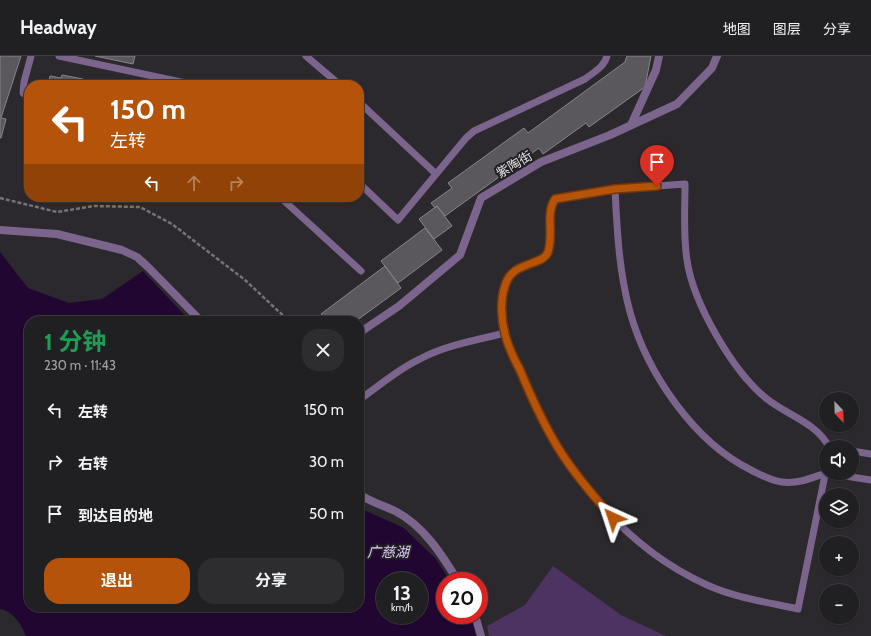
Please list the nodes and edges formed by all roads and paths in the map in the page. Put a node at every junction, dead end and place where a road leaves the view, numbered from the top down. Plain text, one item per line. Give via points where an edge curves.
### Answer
1 (31, 56) edge
2 (59, 56) edge
3 (306, 56) edge
4 (607, 56) edge
5 (659, 56) edge
6 (717, 56) edge
7 (25, 80) edge
8 (172, 80) edge
9 (334, 80) edge
10 (24, 82) edge
11 (24, 94) edge
12 (364, 107) edge
13 (631, 125) junction
14 (436, 174) junction
15 (364, 188) edge
16 (615, 189) junction
17 (0, 198) edge
18 (285, 202) edge
19 (0, 230) edge
20 (361, 271) dead end
21 (196, 316) edge
22 (284, 316) edge
23 (364, 330) edge
24 (505, 333) junction
25 (364, 396) edge
26 (824, 440) edge
27 (859, 451) edge
28 (871, 454) edge
29 (819, 475) edge
30 (859, 478) edge
31 (824, 480) edge
32 (871, 480) edge
33 (364, 497) edge
34 (452, 572) edge
35 (478, 624) edge
36 (481, 636) edge

1 - 7 lane
2 - 8 lane
3 - 9 lane
4 - 14 lane via 600,68 586,78 474,131
5 - 13 street via 656,70
6 - 13 street, 紫陶街 via 712,68 677,104
10 - 11 lane
12 - 14 lane
13 - 23 street, 紫陶街 via 541,162 481,198 460,255 399,306
14 - 15 lane via 398,220
16 - 24 lane via 555,199 551,205 548,254 510,274 505,284 501,298
16 - 26 lane via 685,184 687,261 695,291 713,329 751,385 774,405 816,430
16 - 29 lane via 618,247 630,312 644,349 666,389 704,436 746,468 774,481 783,482 800,482
17 - 22 path via 56,212 94,206 140,207 172,224 245,280
18 - 20 lane
19 - 21 street via 57,234 122,250 137,257
24 - 25 lane via 442,349 420,358
24 - 31 lane via 544,423 579,479 613,518 645,548 708,585 739,596 798,609
27 - 28 lane
30 - 32 lane
33 - 34 street via 394,511 422,532
35 - 36 street

